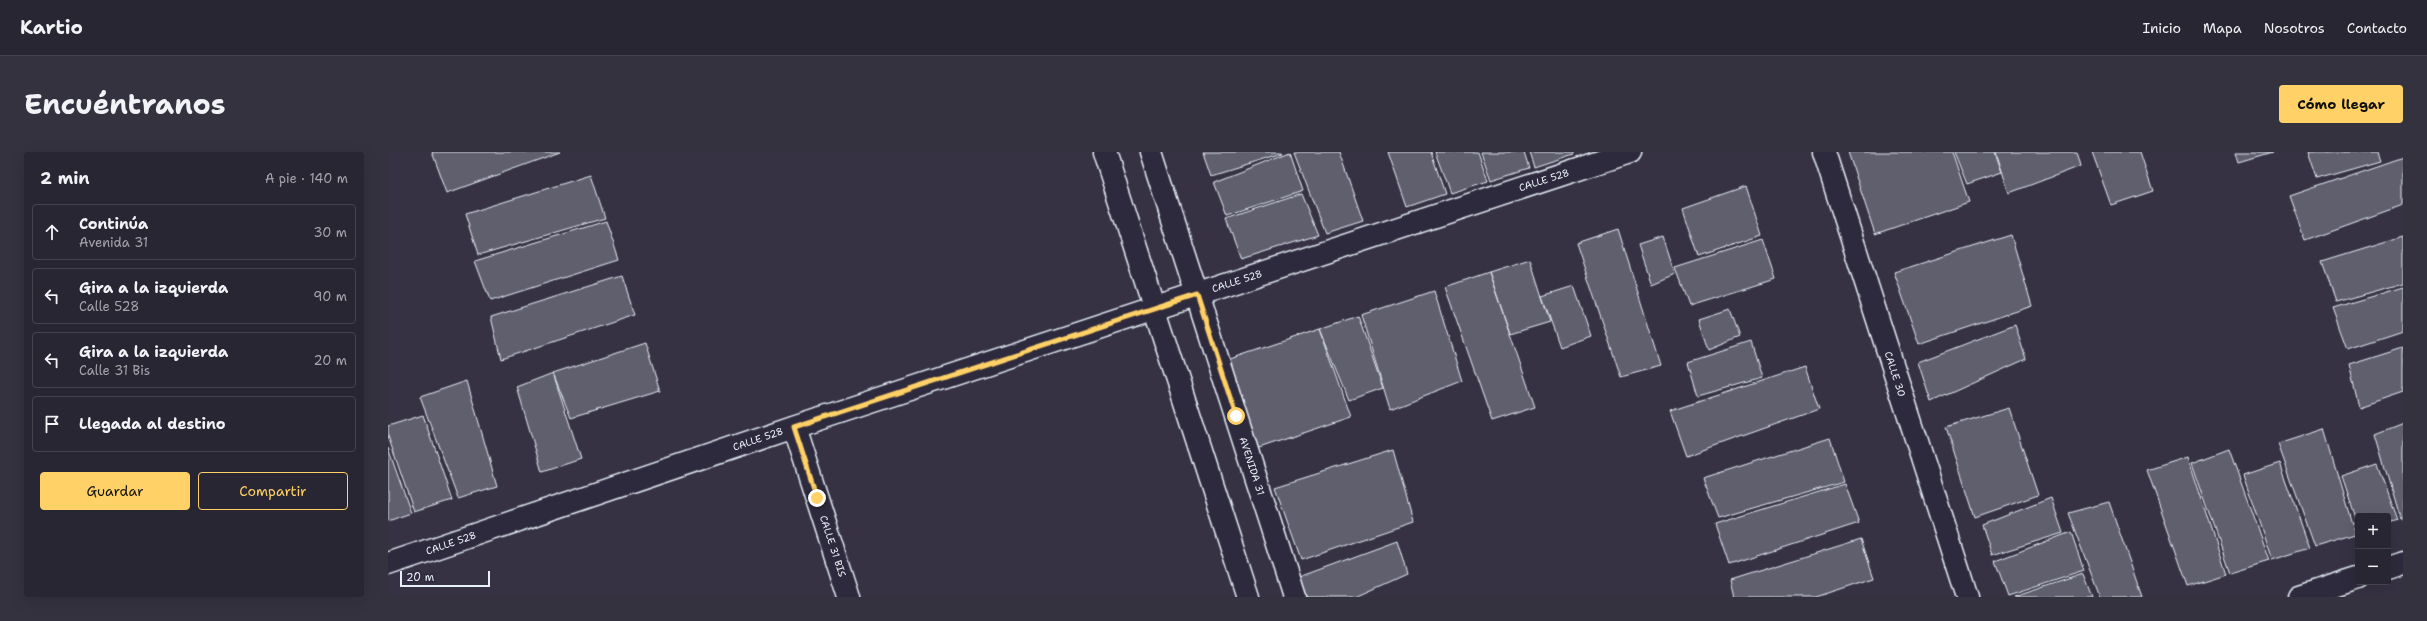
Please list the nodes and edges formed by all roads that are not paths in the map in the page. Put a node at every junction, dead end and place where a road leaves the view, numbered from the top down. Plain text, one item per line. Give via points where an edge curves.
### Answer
1 (1104, 152) edge
2 (1151, 152) edge
3 (1630, 152) edge
4 (1824, 152) edge
5 (1197, 295) junction
6 (1154, 309) junction
7 (794, 427) junction
8 (2403, 563) edge
9 (388, 564) edge
10 (2391, 567) edge
11 (2355, 579) edge
12 (849, 597) edge
13 (1248, 597) edge
14 (1294, 597) edge
15 (1967, 597) edge
16 (2299, 597) edge

1 - 6 street
2 - 5 street, AVENIDA 31
3 - 5 street, CALLE 528
4 - 15 street, CALLE 30
5 - 6 street, CALLE 528
5 - 14 street, AVENIDA 31
6 - 7 street, CALLE 528
6 - 13 street
7 - 9 street, CALLE 528
7 - 12 street, CALLE 31 BIS
8 - 10 street
11 - 16 street

